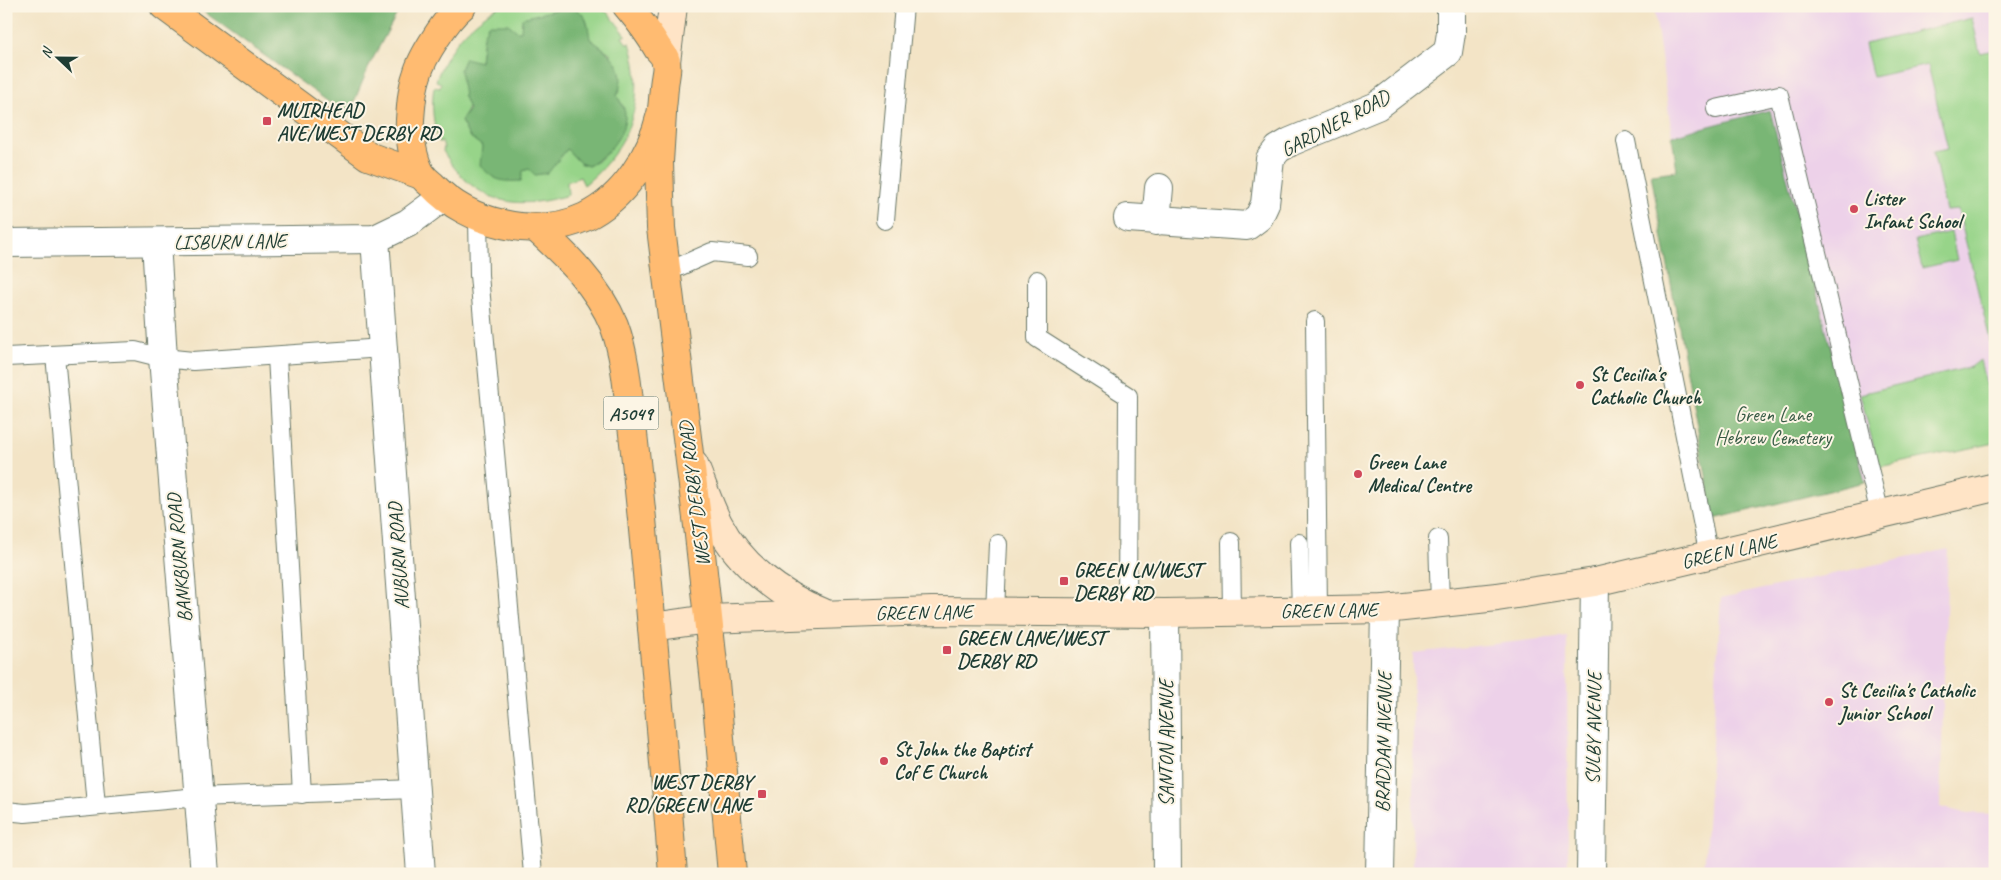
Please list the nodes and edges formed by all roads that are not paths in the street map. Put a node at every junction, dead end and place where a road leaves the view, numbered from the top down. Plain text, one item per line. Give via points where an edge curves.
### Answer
1 (164, 6) edge
2 (462, 6) edge
3 (627, 6) edge
4 (673, 6) edge
5 (904, 6) edge
6 (1451, 6) edge
7 (666, 62) junction
8 (1716, 109) dead end
9 (662, 114) junction
10 (1626, 141) dead end
11 (422, 175) junction
12 (1160, 188) dead end
13 (442, 197) junction
14 (478, 217) junction
15 (1128, 218) dead end
16 (885, 220) dead end
17 (1156, 220) junction
18 (536, 228) junction
19 (376, 239) junction
20 (6, 242) edge
21 (156, 242) junction
22 (748, 256) dead end
23 (667, 272) junction
24 (1037, 280) dead end
25 (1315, 321) dead end
26 (383, 348) junction
27 (55, 355) junction
28 (277, 356) junction
29 (6, 357) edge
30 (163, 358) junction
31 (689, 453) junction
32 (1995, 487) edge
33 (1880, 514) junction
34 (1438, 539) dead end
35 (1231, 542) dead end
36 (1298, 543) dead end
37 (998, 544) dead end
38 (1709, 556) junction
39 (1594, 582) junction
40 (1440, 603) junction
41 (1385, 610) junction
42 (995, 611) junction
43 (1310, 611) junction
44 (1127, 612) junction
45 (1232, 612) junction
46 (1165, 613) junction
47 (828, 614) junction
48 (708, 619) junction
49 (652, 627) junction
50 (414, 789) junction
51 (302, 794) junction
52 (198, 797) junction
53 (96, 805) junction
54 (6, 811) edge
55 (205, 874) edge
56 (420, 874) edge
57 (533, 874) edge
58 (673, 874) edge
59 (732, 874) edge
60 (1167, 874) edge
61 (1380, 874) edge
62 (1591, 874) edge

1 - 11 highway, A5049 via 368,156
2 - 11 highway, A5049 via 436,38 417,73 409,136
3 - 7 highway via 644,24
4 - 7 main road
5 - 16 lane
6 - 17 street, GARDNER ROAD via 1452,33 1448,52 1377,106 1290,142 1270,158 1265,204 1259,216 1247,226
7 - 9 highway, A5049
8 - 33 lane via 1779,95
9 - 18 highway, A5049 via 642,160 626,186 602,207 584,217 561,225
9 - 23 highway, WEST DERBY ROAD / A5049 via 659,192
10 - 38 lane
11 - 13 highway, A5049
12 - 17 street
13 - 14 highway, A5049
13 - 19 street, LISBURN LANE via 408,222
14 - 18 highway, A5049
14 - 57 lane via 479,276
15 - 17 street, GARDNER ROAD
18 - 49 highway, A5049 via 587,281 613,324 621,351 636,457
19 - 21 street, LISBURN LANE
19 - 26 street, AUBURN ROAD
20 - 21 street, LISBURN LANE
21 - 30 street, BANKBURN ROAD
22 - 23 lane via 712,252
23 - 31 highway, WEST DERBY ROAD / A5049
24 - 44 lane via 1037,338 1128,396
25 - 43 lane via 1318,540
26 - 28 lane
26 - 50 street, AUBURN ROAD
27 - 29 lane
27 - 30 lane via 135,351
27 - 53 lane
28 - 30 lane via 193,361
28 - 51 lane
30 - 52 street, BANKBURN ROAD
31 - 47 main road via 718,523 745,559 768,582 790,597
31 - 48 highway, WEST DERBY ROAD / A5049
32 - 33 main road, GREEN LANE
33 - 38 main road, GREEN LANE
34 - 40 lane
35 - 45 lane
36 - 43 lane
37 - 42 lane
38 - 39 main road, GREEN LANE
39 - 40 main road, GREEN LANE
39 - 62 street, SULBY AVENUE
40 - 41 main road, GREEN LANE
41 - 43 main road, GREEN LANE
41 - 61 street, BRADDAN AVENUE
42 - 44 main road, GREEN LANE
42 - 47 main road, GREEN LANE
43 - 45 main road, GREEN LANE
44 - 46 main road, GREEN LANE
45 - 46 main road, GREEN LANE
46 - 60 street, SANTON AVENUE
47 - 48 main road, GREEN LANE
48 - 49 main road, GREEN LANE
48 - 59 highway, WEST DERBY ROAD / A5049
49 - 58 highway, A5049
50 - 51 lane
50 - 56 street, AUBURN ROAD
51 - 52 lane
52 - 53 lane
52 - 55 street, BANKBURN ROAD
53 - 54 lane via 25,813

